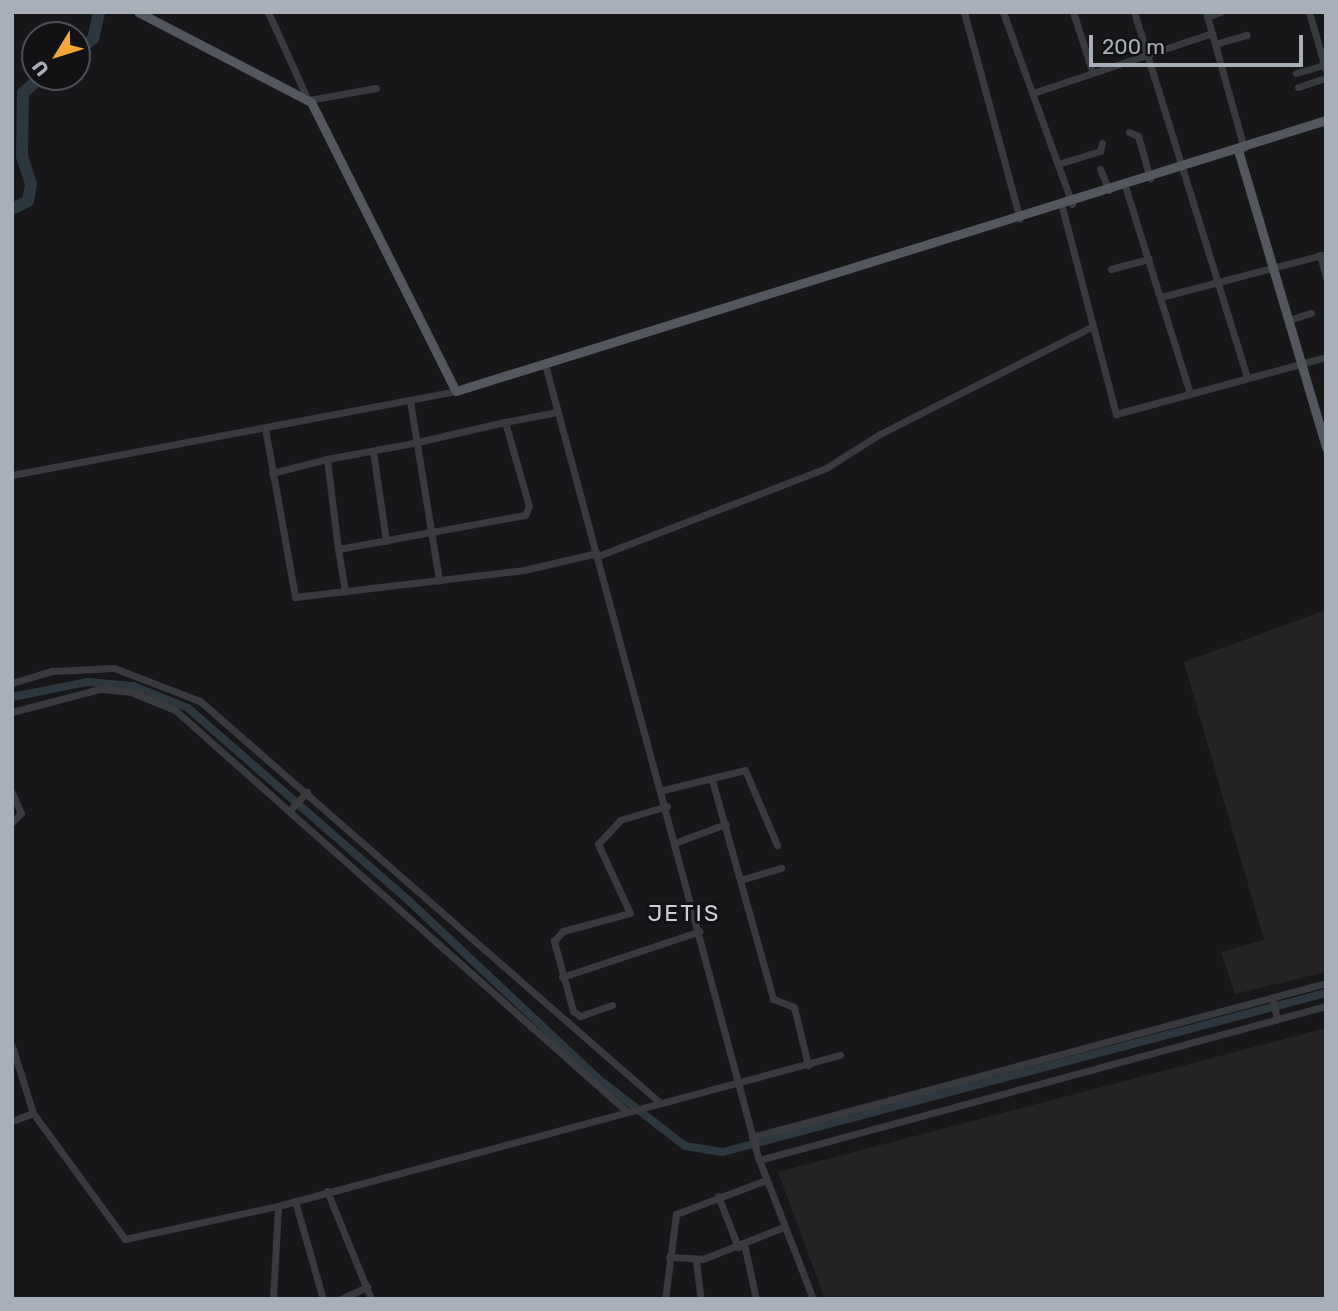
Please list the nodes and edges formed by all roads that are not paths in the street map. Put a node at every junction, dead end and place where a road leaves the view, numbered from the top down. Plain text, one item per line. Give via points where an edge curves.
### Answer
1 (138, 12) edge
2 (268, 12) edge
3 (964, 12) edge
4 (1003, 12) edge
5 (1073, 12) edge
6 (1134, 12) edge
7 (1220, 12) edge
8 (1309, 12) edge
9 (1206, 14) edge
10 (1212, 33) junction
11 (1247, 35) dead end
12 (1215, 44) junction
13 (1147, 52) junction
14 (1325, 68) edge
15 (1092, 71) junction
16 (1296, 73) dead end
17 (1326, 78) edge
18 (1298, 87) dead end
19 (376, 88) dead end
20 (1032, 93) junction
21 (308, 99) junction
22 (1326, 120) edge
23 (1129, 132) dead end
24 (1102, 143) dead end
25 (1241, 150) junction
26 (1058, 164) junction
27 (1100, 169) dead end
28 (1181, 169) junction
29 (1150, 179) junction
30 (1125, 186) junction
31 (1110, 191) junction
32 (1067, 206) junction
33 (1020, 219) junction
34 (1323, 255) edge
35 (1149, 259) junction
36 (1276, 267) junction
37 (1111, 269) dead end
38 (1326, 278) edge
39 (1222, 281) junction
40 (1161, 297) junction
41 (1311, 313) dead end
42 (1289, 320) junction
43 (1091, 327) junction
44 (1326, 357) edge
45 (1303, 364) junction
46 (546, 368) junction
47 (1247, 377) junction
48 (456, 391) junction
49 (1190, 394) junction
50 (410, 401) junction
51 (557, 412) junction
52 (505, 422) junction
53 (265, 428) junction
54 (420, 442) junction
55 (1326, 448) edge
56 (373, 451) junction
57 (327, 459) junction
58 (272, 473) junction
59 (12, 475) edge
60 (432, 531) junction
61 (386, 541) junction
62 (338, 549) junction
63 (597, 554) junction
64 (439, 581) junction
65 (345, 591) junction
66 (12, 683) edge
67 (12, 712) edge
68 (712, 780) junction
69 (663, 790) junction
70 (12, 793) edge
71 (306, 794) junction
72 (667, 806) junction
73 (291, 809) junction
74 (12, 822) edge
75 (726, 824) junction
76 (677, 842) junction
77 (777, 845) dead end
78 (780, 867) dead end
79 (740, 880) junction
80 (701, 931) junction
81 (562, 976) junction
82 (1326, 983) edge
83 (1273, 998) junction
84 (612, 1005) dead end
85 (1326, 1006) edge
86 (580, 1016) junction
87 (1277, 1017) junction
88 (574, 1028) junction
89 (12, 1048) edge
90 (840, 1055) dead end
91 (808, 1065) junction
92 (740, 1084) junction
93 (659, 1102) junction
94 (628, 1110) junction
95 (33, 1113) junction
96 (12, 1121) edge
97 (753, 1138) junction
98 (758, 1159) junction
99 (766, 1180) junction
100 (327, 1191) junction
101 (718, 1196) junction
102 (295, 1201) junction
103 (278, 1206) junction
104 (784, 1227) junction
105 (741, 1246) junction
106 (669, 1257) junction
107 (696, 1261) junction
108 (367, 1287) junction
109 (273, 1299) edge
110 (323, 1299) edge
111 (341, 1299) edge
112 (371, 1299) edge
113 (665, 1299) edge
114 (701, 1299) edge
115 (756, 1299) edge
116 (813, 1299) edge

1 - 21 main road
2 - 21 street
3 - 33 street
4 - 20 street
5 - 15 street
6 - 13 street
7 - 9 street
8 - 14 street
9 - 10 street
10 - 12 street
10 - 13 street
11 - 12 street
12 - 25 street
13 - 15 street
13 - 28 street
14 - 16 street
15 - 20 street
17 - 18 street
19 - 21 street
20 - 26 street
21 - 48 main road
22 - 25 main road
23 - 29 street via 1138,135
24 - 26 street via 1102,150
25 - 28 main road
25 - 36 main road
26 - 32 street
27 - 31 street
28 - 29 main road
28 - 39 street
29 - 30 main road
30 - 31 main road
30 - 35 street
31 - 32 main road
32 - 33 main road
32 - 43 street
33 - 46 main road
34 - 36 street
34 - 38 street
35 - 37 street
35 - 40 street
36 - 39 street
36 - 42 main road
39 - 40 street
39 - 47 street
40 - 49 street
41 - 42 street
42 - 45 main road
43 - 49 street via 1116,414
43 - 63 street via 880,434 826,468
44 - 45 street
45 - 47 street
45 - 55 main road
46 - 48 main road
46 - 51 street
47 - 49 street
48 - 50 street
50 - 53 street
50 - 54 street
51 - 52 street
51 - 63 street
52 - 54 street
52 - 60 street via 528,513
53 - 58 street
53 - 59 street
54 - 56 street
54 - 60 street
56 - 57 street
56 - 61 street
57 - 58 street
57 - 62 street
58 - 65 street via 295,597
60 - 61 street
60 - 64 street
61 - 62 street
62 - 65 street
63 - 64 street
63 - 69 street
64 - 65 street
66 - 71 street via 78,668 150,677 209,707
67 - 73 street via 82,690 144,696 202,731
68 - 69 street
68 - 75 street
68 - 77 street via 750,774
69 - 72 street
70 - 74 street via 21,813
71 - 73 street
71 - 88 street
72 - 76 street
72 - 81 street via 620,820 598,843 631,911 558,934 554,946
73 - 94 street
75 - 76 street
75 - 79 street
76 - 80 street
78 - 79 street
79 - 91 street via 773,999 794,1007
80 - 81 street
80 - 92 street
81 - 86 street via 568,1003
82 - 83 street
83 - 87 street
83 - 97 street
84 - 86 street
85 - 87 street
86 - 88 street
87 - 98 street
88 - 93 street
89 - 95 street
90 - 91 street
91 - 92 street
92 - 93 street
92 - 97 street
93 - 94 street
94 - 100 street
95 - 96 street
95 - 103 street via 121,1238
97 - 98 street
98 - 99 street
99 - 101 street
99 - 104 street
100 - 102 street
100 - 108 street
101 - 105 street
101 - 106 street via 676,1214
102 - 103 street
102 - 110 street
103 - 109 street
104 - 105 street
104 - 116 street
105 - 107 street
105 - 115 street
106 - 107 street
106 - 113 street
107 - 114 street
108 - 111 street
108 - 112 street

